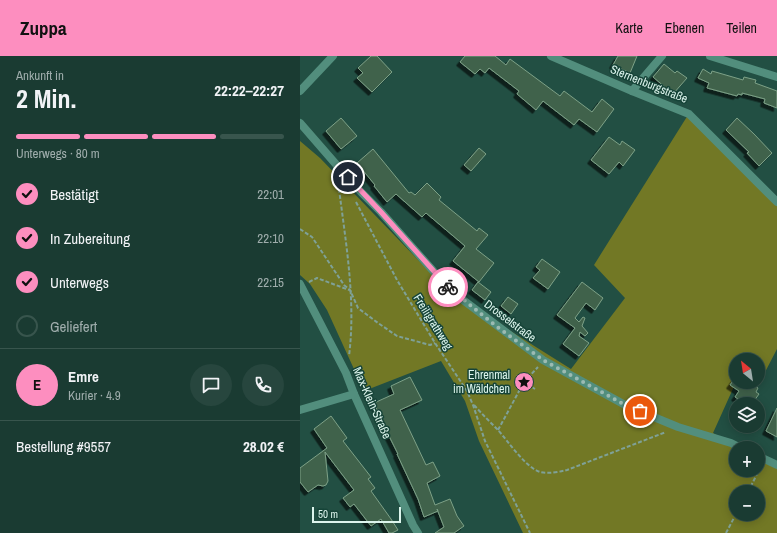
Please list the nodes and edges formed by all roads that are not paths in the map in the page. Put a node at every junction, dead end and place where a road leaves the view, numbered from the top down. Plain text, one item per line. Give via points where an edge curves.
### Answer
1 (333, 56) edge
2 (551, 56) edge
3 (662, 56) edge
4 (710, 56) edge
5 (777, 77) edge
6 (300, 91) edge
7 (632, 91) junction
8 (300, 123) edge
9 (777, 202) edge
10 (300, 284) edge
11 (354, 394) junction
12 (300, 410) edge
13 (729, 442) edge
14 (765, 459) edge
15 (777, 465) edge
16 (418, 533) edge

1 - 6 street
2 - 7 street, Sternenburgstraße
3 - 7 street
4 - 5 street
7 - 9 street, Sternenburgstraße via 689,114
8 - 13 street, Drosselstraße via 451,291 502,330 543,360 627,406 678,427
10 - 11 street, Max-Klein-Straße via 346,373
11 - 12 street
11 - 16 street, Max-Klein-Straße via 412,525
14 - 15 street

